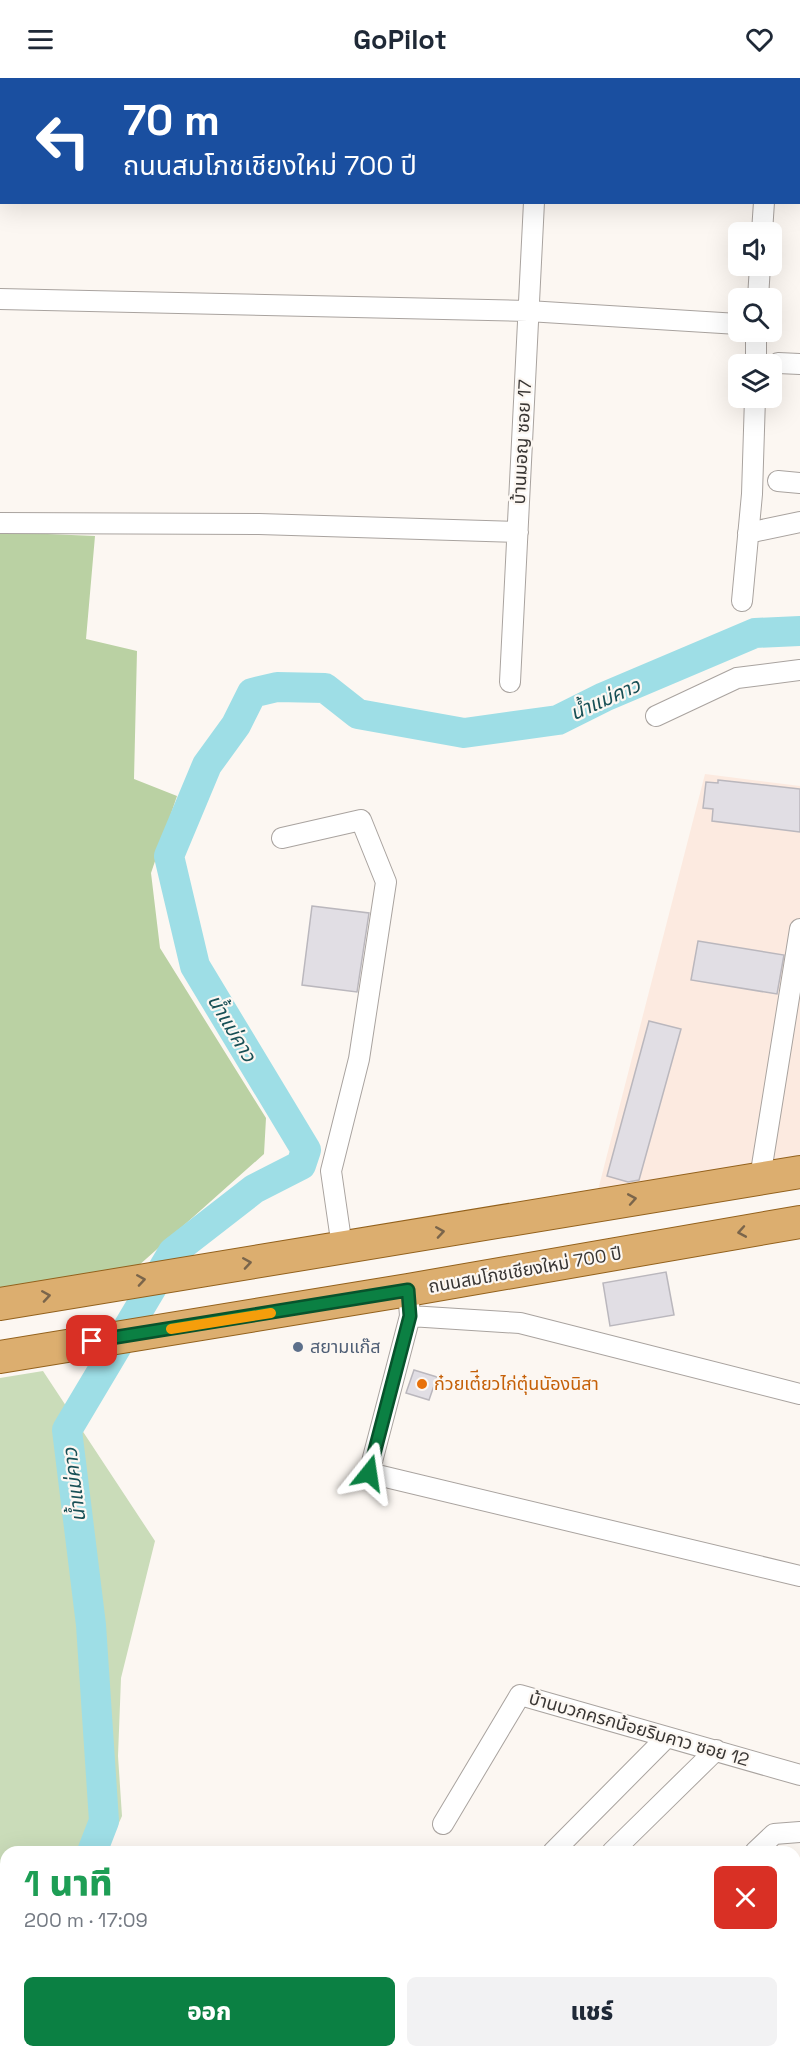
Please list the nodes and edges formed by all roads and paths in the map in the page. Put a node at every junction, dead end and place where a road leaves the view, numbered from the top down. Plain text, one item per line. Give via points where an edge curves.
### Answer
1 (534, 204) edge
2 (764, 204) edge
3 (763, 222) edge
4 (0, 299) edge
5 (528, 311) junction
6 (728, 323) edge
7 (782, 363) edge
8 (800, 364) edge
9 (755, 408) edge
10 (777, 481) dead end
11 (800, 483) edge
12 (800, 522) edge
13 (0, 523) edge
14 (518, 532) junction
15 (748, 533) junction
16 (742, 601) dead end
17 (800, 670) edge
18 (510, 682) dead end
19 (656, 716) dead end
20 (282, 838) dead end
21 (800, 929) edge
22 (800, 1172) edge
23 (760, 1178) junction
24 (800, 1222) edge
25 (342, 1247) junction
26 (409, 1303) junction
27 (0, 1304) edge
28 (0, 1357) edge
29 (800, 1394) edge
30 (800, 1576) edge
31 (667, 1737) junction
32 (716, 1750) junction
33 (800, 1775) edge
34 (443, 1824) dead end
35 (800, 1832) edge
36 (559, 1846) edge
37 (618, 1846) edge
38 (762, 1846) edge

1 - 5 street, บ้านมอญ ซอย 17
2 - 3 street
4 - 5 street
5 - 6 street
5 - 14 street, บ้านมอญ ซอย 17
7 - 8 street
9 - 15 street
10 - 11 street
12 - 15 street
13 - 14 street via 259,524
14 - 18 street, บ้านมอญ ซอย 17
15 - 16 street
17 - 19 street via 737,678
20 - 25 street via 361,820 386,882 359,1059 331,1171
21 - 23 street
22 - 23 main road
25 -> 23 main road
24 -> 26 main road, ถนนสมโภชเชียงใหม่ 700 ปี
27 -> 25 main road
26 - 28 main road, ถนนสมโภชเชียงใหม่ 700 ปี via 174,1328
26 - 29 street via 520,1323
26 - 30 street via 369,1473
31 - 32 street, บ้านบวกครกน้อยริมคาว ซอย 12
31 - 34 street, บ้านบวกครกน้อยริมคาว ซอย 12 via 520,1695
31 - 36 street
32 - 33 street, บ้านบวกครกน้อยริมคาว ซอย 12
32 - 37 street
35 - 38 street via 774,1834

